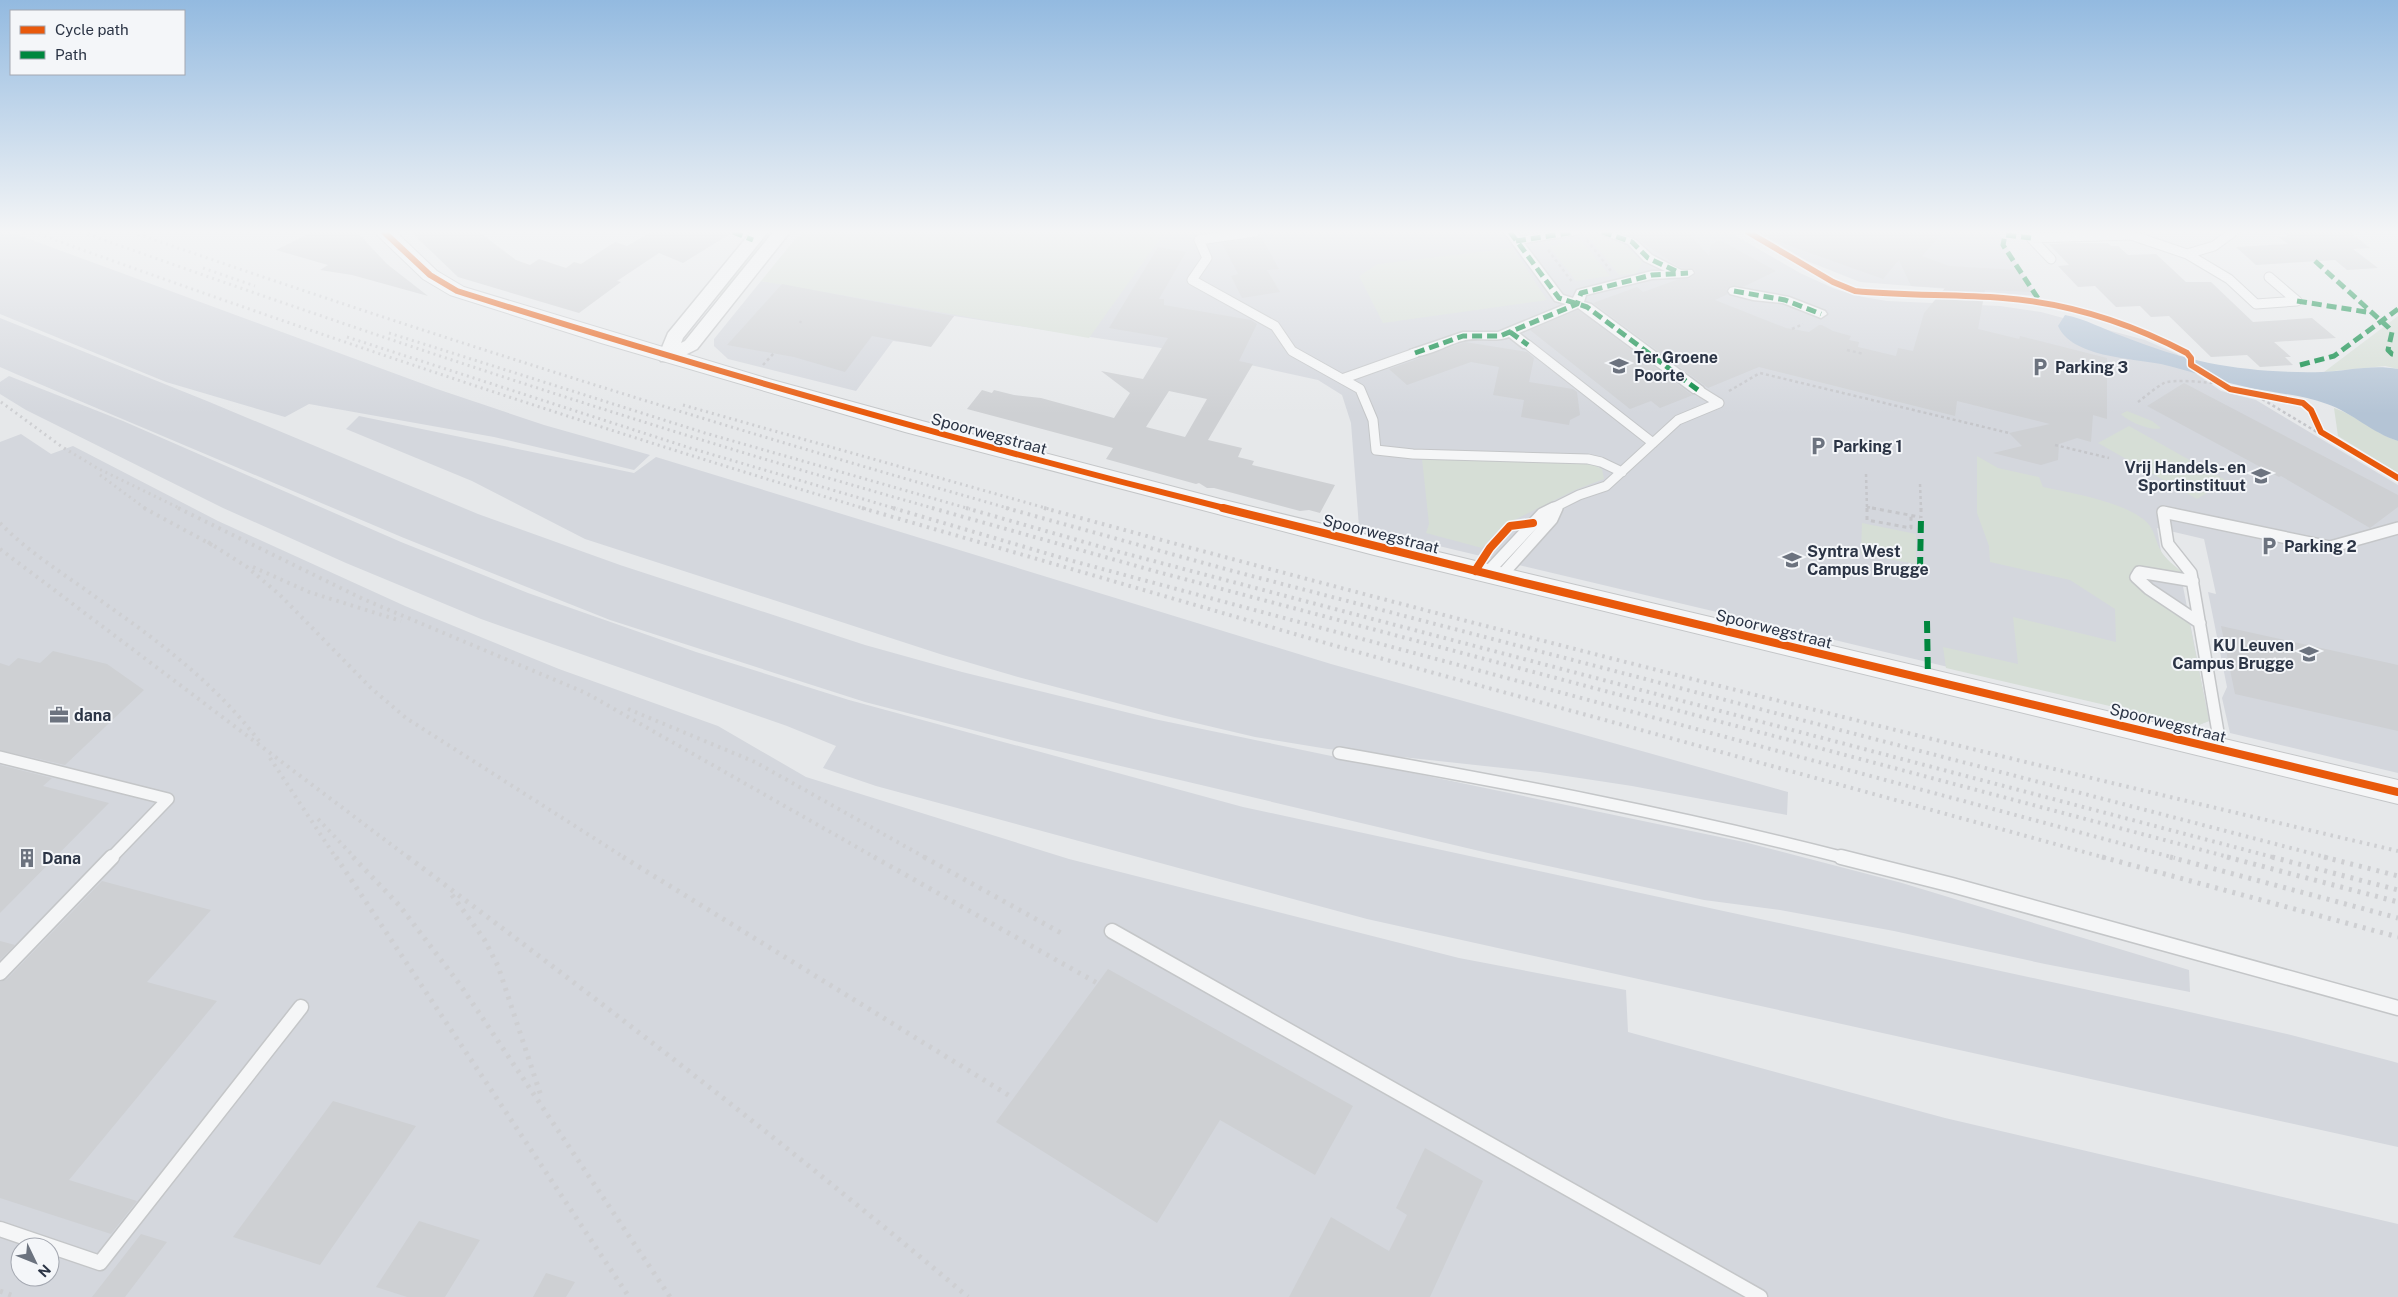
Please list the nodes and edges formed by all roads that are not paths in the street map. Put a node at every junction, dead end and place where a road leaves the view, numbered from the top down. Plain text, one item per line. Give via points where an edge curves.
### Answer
1 (466, 293) edge
2 (710, 293) edge
3 (732, 293) edge
4 (1215, 293) edge
5 (1555, 293) edge
6 (1596, 293) edge
7 (1740, 293) edge
8 (2243, 293) edge
9 (2286, 293) edge
10 (705, 299) junction
11 (1579, 299) junction
12 (724, 302) junction
13 (1821, 314) dead end
14 (1510, 332) junction
15 (1528, 345) joint
16 (1415, 353) joint
17 (667, 357) junction
18 (1342, 379) junction
19 (1694, 386) joint
20 (1653, 443) junction
21 (1622, 472) junction
22 (2398, 528) edge
23 (1493, 576) junction
24 (2193, 581) junction
25 (2200, 623) junction
26 (2221, 750) junction
27 (1339, 753) dead end
28 (0, 757) edge
29 (2398, 792) edge
30 (1112, 931) dead end
31 (0, 974) edge
32 (301, 1008) dead end
33 (2398, 1008) edge
34 (0, 1229) edge
35 (1760, 1297) edge

1 - 17 street, Spoorwegstraat
2 - 10 street
3 - 12 street
4 - 18 lane via 1275,326 1292,351
5 - 11 street via 1559,298
6 - 11 street
7 - 13 street via 1785,300
8 - 9 lane via 2256,304 2297,302
10 - 12 street
10 - 17 street via 674,337
11 - 14 street
11 - 19 street
12 - 17 street via 691,345
14 - 15 street
14 - 16 street via 1500,336 1463,336
15 - 20 lane
16 - 18 lane
17 - 23 street, Spoorwegstraat via 1061,468
18 - 21 lane via 1360,389 1373,420 1376,450 1588,459
19 - 20 lane via 1719,404 1678,420
20 - 21 lane
21 - 23 lane via 1606,486 1579,495 1542,514
22 - 24 lane via 2330,546 2163,512 2168,544 2191,573
23 - 26 street, Spoorwegstraat
24 - 25 lane
24 - 25 lane via 2148,572 2139,572 2136,577
25 - 26 lane
26 - 29 street, Spoorwegstraat
27 - 33 lane via 1482,778 1752,834 1952,885
28 - 31 lane via 168,799
30 - 35 lane
32 - 34 lane via 100,1263

